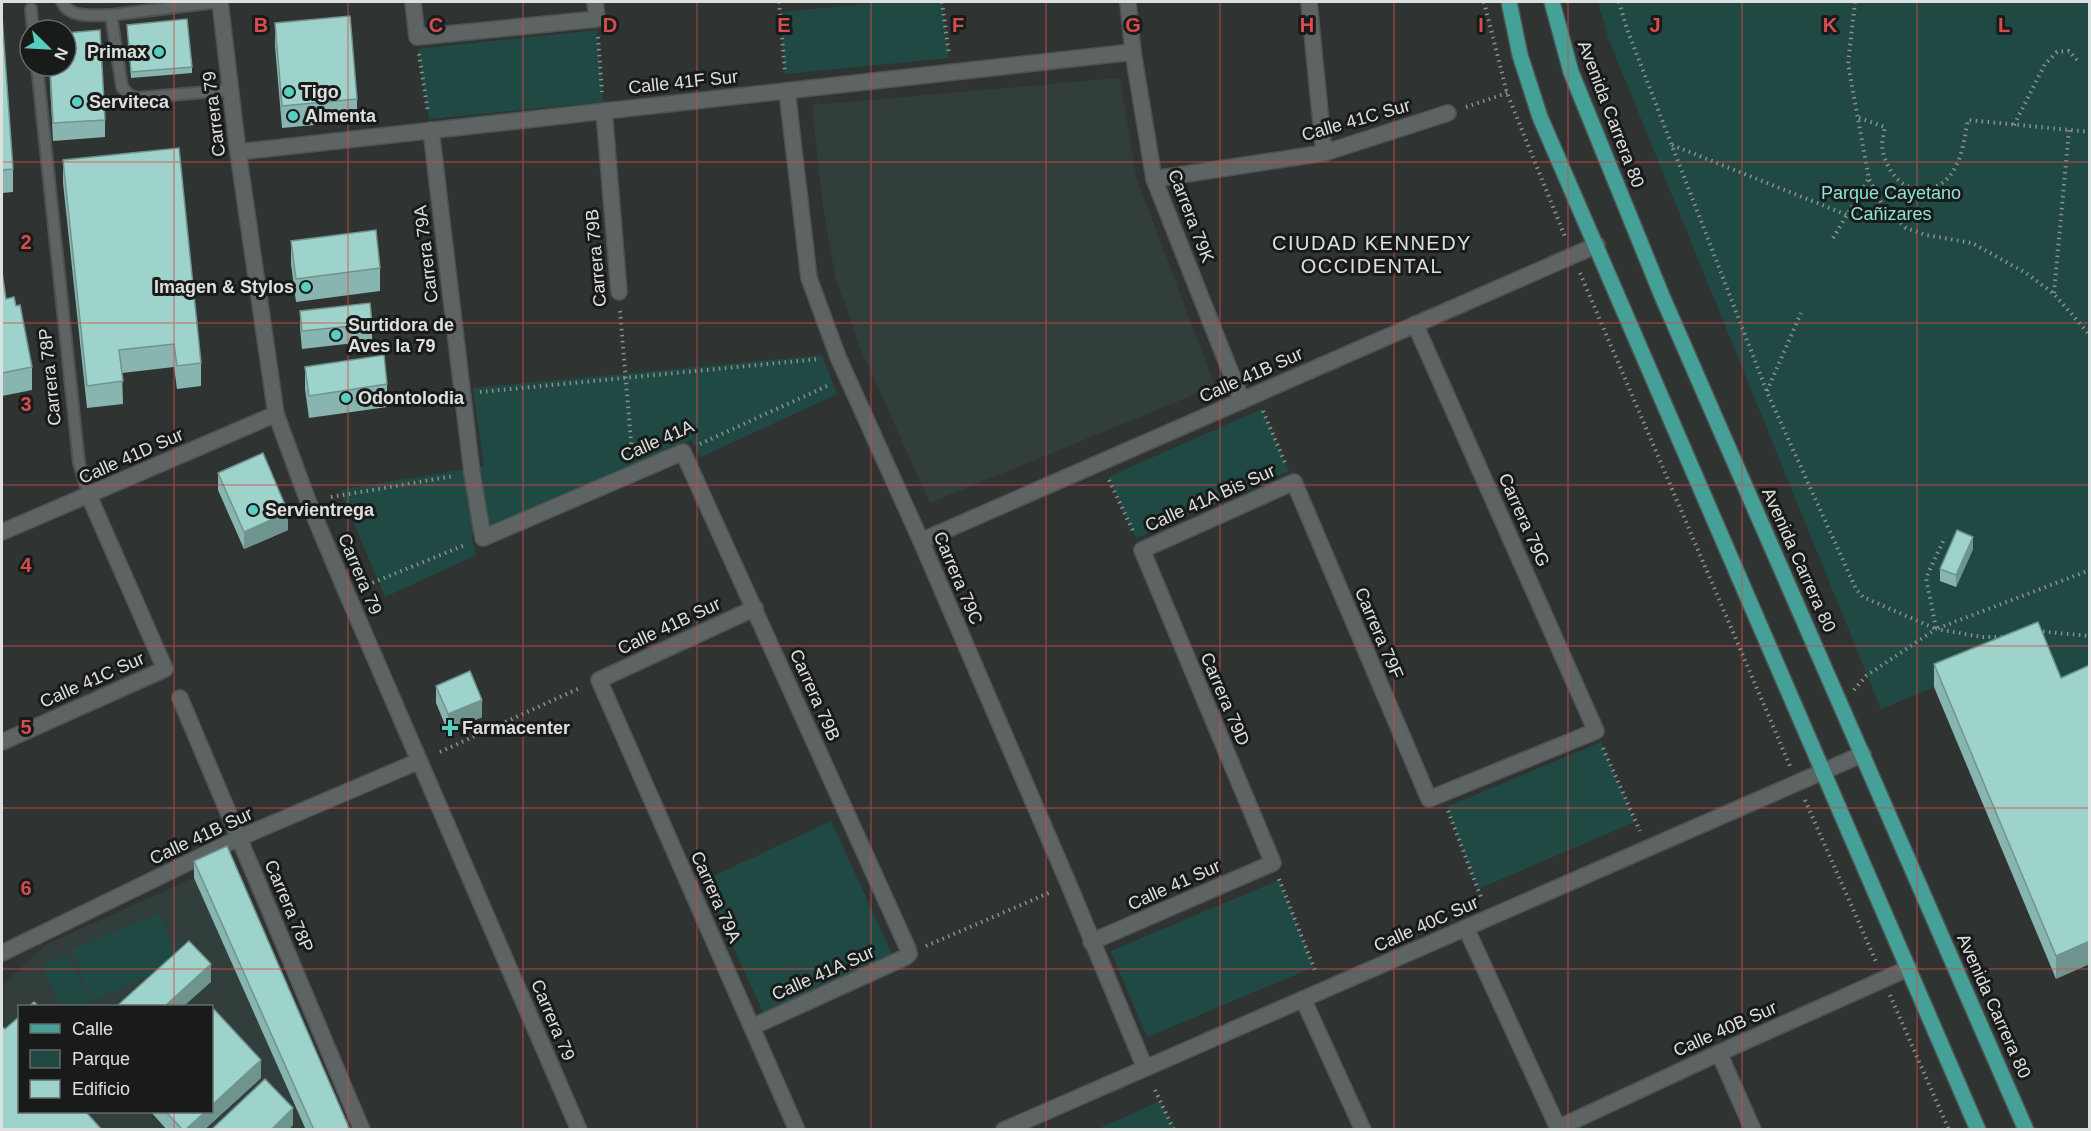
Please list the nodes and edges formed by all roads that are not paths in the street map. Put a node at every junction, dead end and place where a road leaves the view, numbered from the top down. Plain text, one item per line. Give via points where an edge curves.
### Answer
1 (63, 2) edge
2 (219, 2) edge
3 (413, 2) edge
4 (595, 2) edge
5 (1128, 2) edge
6 (1309, 2) edge
7 (1509, 2) edge
8 (1552, 2) edge
9 (153, 6) edge
10 (31, 9) dead end
11 (111, 15) junction
12 (32, 18) edge
13 (1133, 52) junction
14 (38, 78) edge
15 (230, 90) junction
16 (787, 91) junction
17 (604, 111) junction
18 (1448, 113) road end
19 (431, 130) junction
20 (238, 152) junction
21 (1324, 153) junction
22 (1154, 179) junction
23 (1597, 245) junction
24 (619, 292) road end
25 (1416, 324) junction
26 (1249, 398) junction
27 (276, 414) junction
28 (683, 452) joint
29 (1294, 482) joint
30 (89, 496) junction
31 (2, 532) edge
32 (483, 538) joint
33 (921, 541) junction
34 (1142, 550) joint
35 (754, 609) junction
36 (165, 669) joint
37 (599, 680) joint
38 (180, 698) dead end
39 (2, 742) edge
40 (1863, 754) junction
41 (419, 761) junction
42 (1824, 771) junction
43 (1435, 796) joint
44 (239, 838) junction
45 (1273, 863) joint
46 (1466, 928) junction
47 (1091, 942) junction
48 (2, 953) edge
49 (909, 954) joint
50 (1909, 968) junction
51 (1303, 999) junction
52 (752, 1027) junction
53 (1719, 1053) junction
54 (1145, 1068) junction
55 (1558, 1129) edge
56 (362, 1130) edge
57 (579, 1130) edge
58 (797, 1130) edge
59 (1004, 1130) edge
60 (1363, 1130) edge
61 (1753, 1130) edge
62 (1978, 1130) edge
63 (2026, 1130) edge

1 - 11 lane via 75,14
2 - 9 lane
2 - 15 street, Carrera 79
3 - 4 street via 417,37 597,19
5 - 13 street, Carrera 79K
6 - 21 street
7 - 23 main road via 1540,117
8 - 40 main road, Avenida Carrera 80 via 1571,72 1640,242
9 - 11 lane
10 - 12 lane
11 - 15 lane via 122,87 129,95 136,98
13 - 16 street, Calle 41F Sur
13 - 22 street, Carrera 79K
14 - 30 lane, Carrera 78P via 79,463
15 - 20 street, Carrera 79
16 - 17 street, Calle 41F Sur
16 - 33 street, Carrera 79C via 809,278 846,377
17 - 19 street, Calle 41F Sur
17 - 24 street, Carrera 79B
18 - 21 street, Calle 41C Sur
19 - 20 street, Calle 41F Sur
19 - 32 street, Carrera 79A
20 - 27 street, Carrera 79
21 - 22 street, Calle 41C Sur
22 - 26 street, Carrera 79K
23 - 25 street, Calle 41B Sur
23 - 42 main road
25 - 26 street, Calle 41B Sur
25 - 43 street, Carrera 79G via 1596,731
26 - 33 street, Calle 41B Sur
27 - 30 street, Calle 41D Sur
27 - 41 street, Carrera 79 via 308,501
28 - 32 street, Calle 41A
28 - 35 street, Carrera 79B
29 - 34 street, Calle 41A Bis Sur
29 - 43 street, Carrera 79F
30 - 31 street, Calle 41D Sur
30 - 36 street, Carrera 78P
33 - 47 street, Carrera 79C
34 - 45 street, Carrera 79D
35 - 37 street, Calle 41B Sur
35 - 49 street, Carrera 79B
36 - 39 street, Calle 41C Sur
37 - 52 street, Carrera 79A
38 - 44 street, Carrera 78P
40 - 42 street, Calle 40C Sur
40 - 63 main road, Avenida Carrera 80
41 - 44 street, Calle 41B Sur
41 - 57 street, Carrera 79
42 - 46 street, Calle 40C Sur
42 - 50 main road
44 - 48 street, Calle 41B Sur
44 - 56 street, Carrera 78P
45 - 47 street, Calle 41 Sur
46 - 51 street, Calle 40C Sur
46 - 55 street
47 - 54 street, Carrera 79C
49 - 52 street, Calle 41A Sur
50 - 53 street, Calle 40B Sur
50 - 62 main road
51 - 54 street, Calle 40C Sur
51 - 60 street
52 - 58 street, Carrera 79A
53 - 55 street, Calle 40B Sur
53 - 61 street
54 - 59 street, Calle 40C Sur

